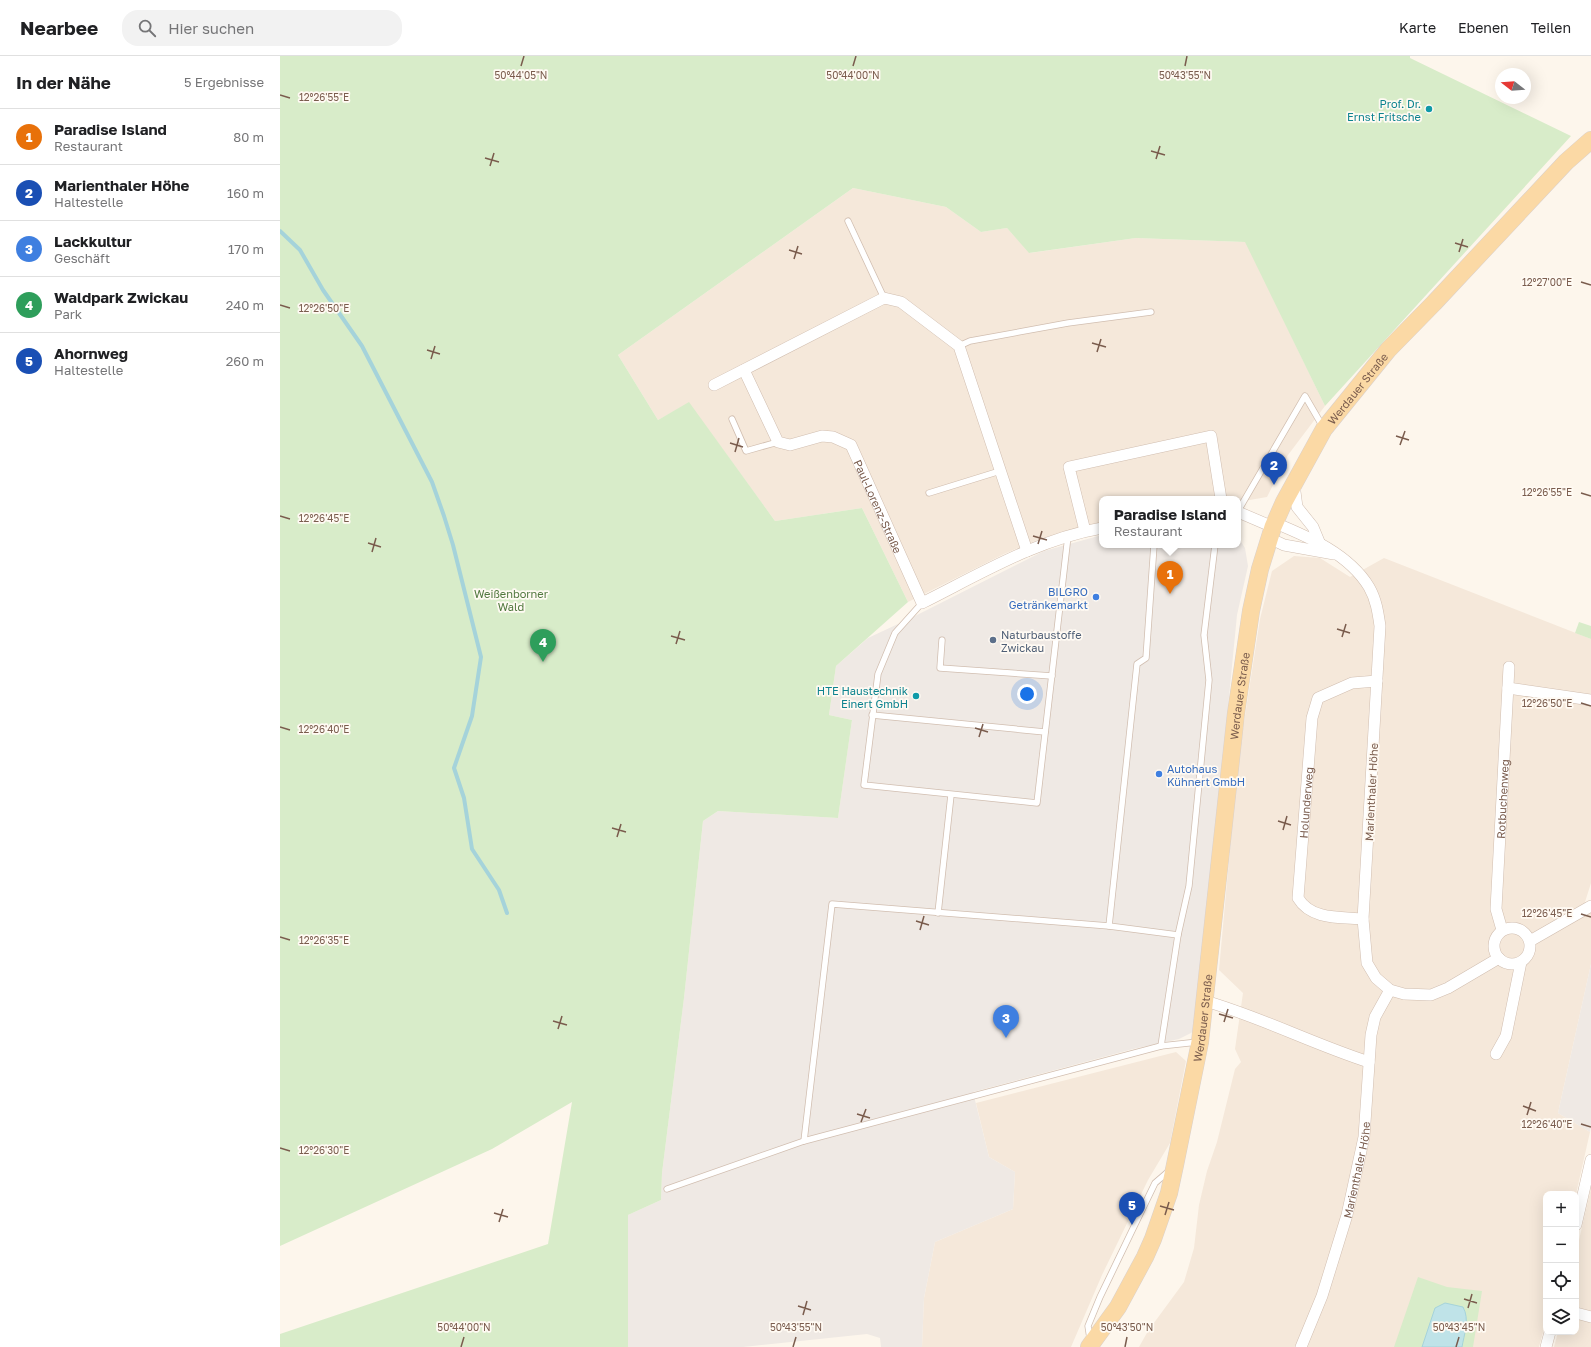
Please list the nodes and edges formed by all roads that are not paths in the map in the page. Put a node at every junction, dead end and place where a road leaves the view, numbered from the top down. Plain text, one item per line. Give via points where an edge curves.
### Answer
1 (1591, 140) edge
2 (848, 221) dead end
3 (884, 298) junction
4 (1151, 312) dead end
5 (959, 346) junction
6 (744, 370) junction
7 (714, 385) dead end
8 (732, 419) dead end
9 (1324, 429) junction
10 (778, 442) junction
11 (1000, 471) junction
12 (1294, 484) junction
13 (929, 493) dead end
14 (1221, 496) edge
15 (1241, 507) edge
16 (1241, 514) edge
17 (1099, 529) edge
18 (1272, 529) junction
19 (1085, 531) junction
20 (1068, 536) junction
21 (1320, 544) junction
22 (1154, 548) edge
23 (1215, 548) edge
24 (1027, 551) junction
25 (1334, 554) junction
26 (922, 603) junction
27 (942, 640) dead end
28 (1509, 667) dead end
29 (1052, 676) junction
30 (1377, 681) junction
31 (1508, 688) junction
32 (1591, 700) edge
33 (872, 715) junction
34 (1045, 732) junction
35 (952, 795) junction
36 (1591, 906) edge
37 (938, 913) junction
38 (1363, 919) junction
39 (1109, 926) junction
40 (1502, 930) junction
41 (1178, 935) junction
42 (1530, 941) junction
43 (1498, 958) junction
44 (1521, 962) junction
45 (1390, 990) junction
46 (1205, 1001) junction
47 (1200, 1042) junction
48 (1161, 1046) junction
49 (1496, 1054) dead end
50 (1369, 1062) junction
51 (804, 1141) junction
52 (1591, 1160) edge
53 (1175, 1165) junction
54 (668, 1189) dead end
55 (1579, 1212) edge
56 (1579, 1314) edge
57 (1591, 1317) edge
58 (1549, 1335) edge
59 (1090, 1346) edge
60 (1301, 1347) edge
61 (1546, 1347) edge

1 - 9 main road, Werdauer Straße via 1566,162 1388,350
2 - 3 lane
3 - 5 street via 901,302
3 - 6 street
4 - 5 lane via 1068,323 978,339
5 - 11 street
6 - 7 street
6 - 10 street
8 - 10 lane via 746,451
9 - 12 main road, Werdauer Straße
9 - 15 lane via 1304,396
10 - 26 street, Paul-Lorenz-Straße via 790,445 822,436 833,437 850,445
11 - 13 lane
11 - 24 street
12 - 18 main road, Werdauer Straße
12 - 21 street via 1297,506 1313,527
14 - 19 street via 1211,436 1069,467
16 - 18 street
17 - 19 street
18 - 21 street, Marienthaler Höhe
18 - 25 street, Marienthaler Höhe via 1284,545
18 - 46 main road, Werdauer Straße via 1251,611 1236,713
19 - 20 street
20 - 24 street
20 - 29 lane
21 - 25 street, Marienthaler Höhe
22 - 39 lane via 1146,658 1137,664
23 - 41 lane via 1204,635 1209,680 1189,886
24 - 26 street
25 - 30 street, Marienthaler Höhe via 1348,563 1360,576 1376,604 1380,626
26 - 33 lane via 895,633 878,674
27 - 29 lane via 940,668
28 - 31 street, Rotbuchenweg
29 - 34 lane
30 - 38 street, Marienthaler Höhe
30 - 38 street, Holunderweg via 1352,683 1318,698 1312,718 1298,898 1303,907 1324,916
31 - 32 street
31 - 40 street, Rotbuchenweg via 1496,909
33 - 34 lane
33 - 35 lane via 864,785
34 - 35 lane via 1038,803
35 - 37 lane
36 - 42 street
37 - 39 lane
37 - 51 lane via 832,904
38 - 45 street, Marienthaler Höhe via 1368,963 1376,978
39 - 41 lane
40 - 42 street via 1513,928 1526,934
40 - 43 street via 1494,944 1494,952
41 - 48 lane
42 - 44 street via 1528,956
43 - 44 street via 1513,964
43 - 45 street via 1448,988 1431,995 1404,994
44 - 49 street via 1506,1036
45 - 50 street, Marienthaler Höhe via 1375,1017
46 - 47 main road, Werdauer Straße
46 - 50 street via 1234,1009 1330,1050
47 - 48 lane
47 - 53 main road, Werdauer Straße
48 - 51 lane
50 - 60 street, Marienthaler Höhe via 1364,1137 1347,1215 1322,1296
51 - 54 lane
52 - 55 street
53 - 59 main road, Werdauer Straße via 1169,1193 1153,1240 1118,1307
53 - 59 lane via 1155,1184 1100,1297 1088,1326
56 - 57 street
58 - 61 street

